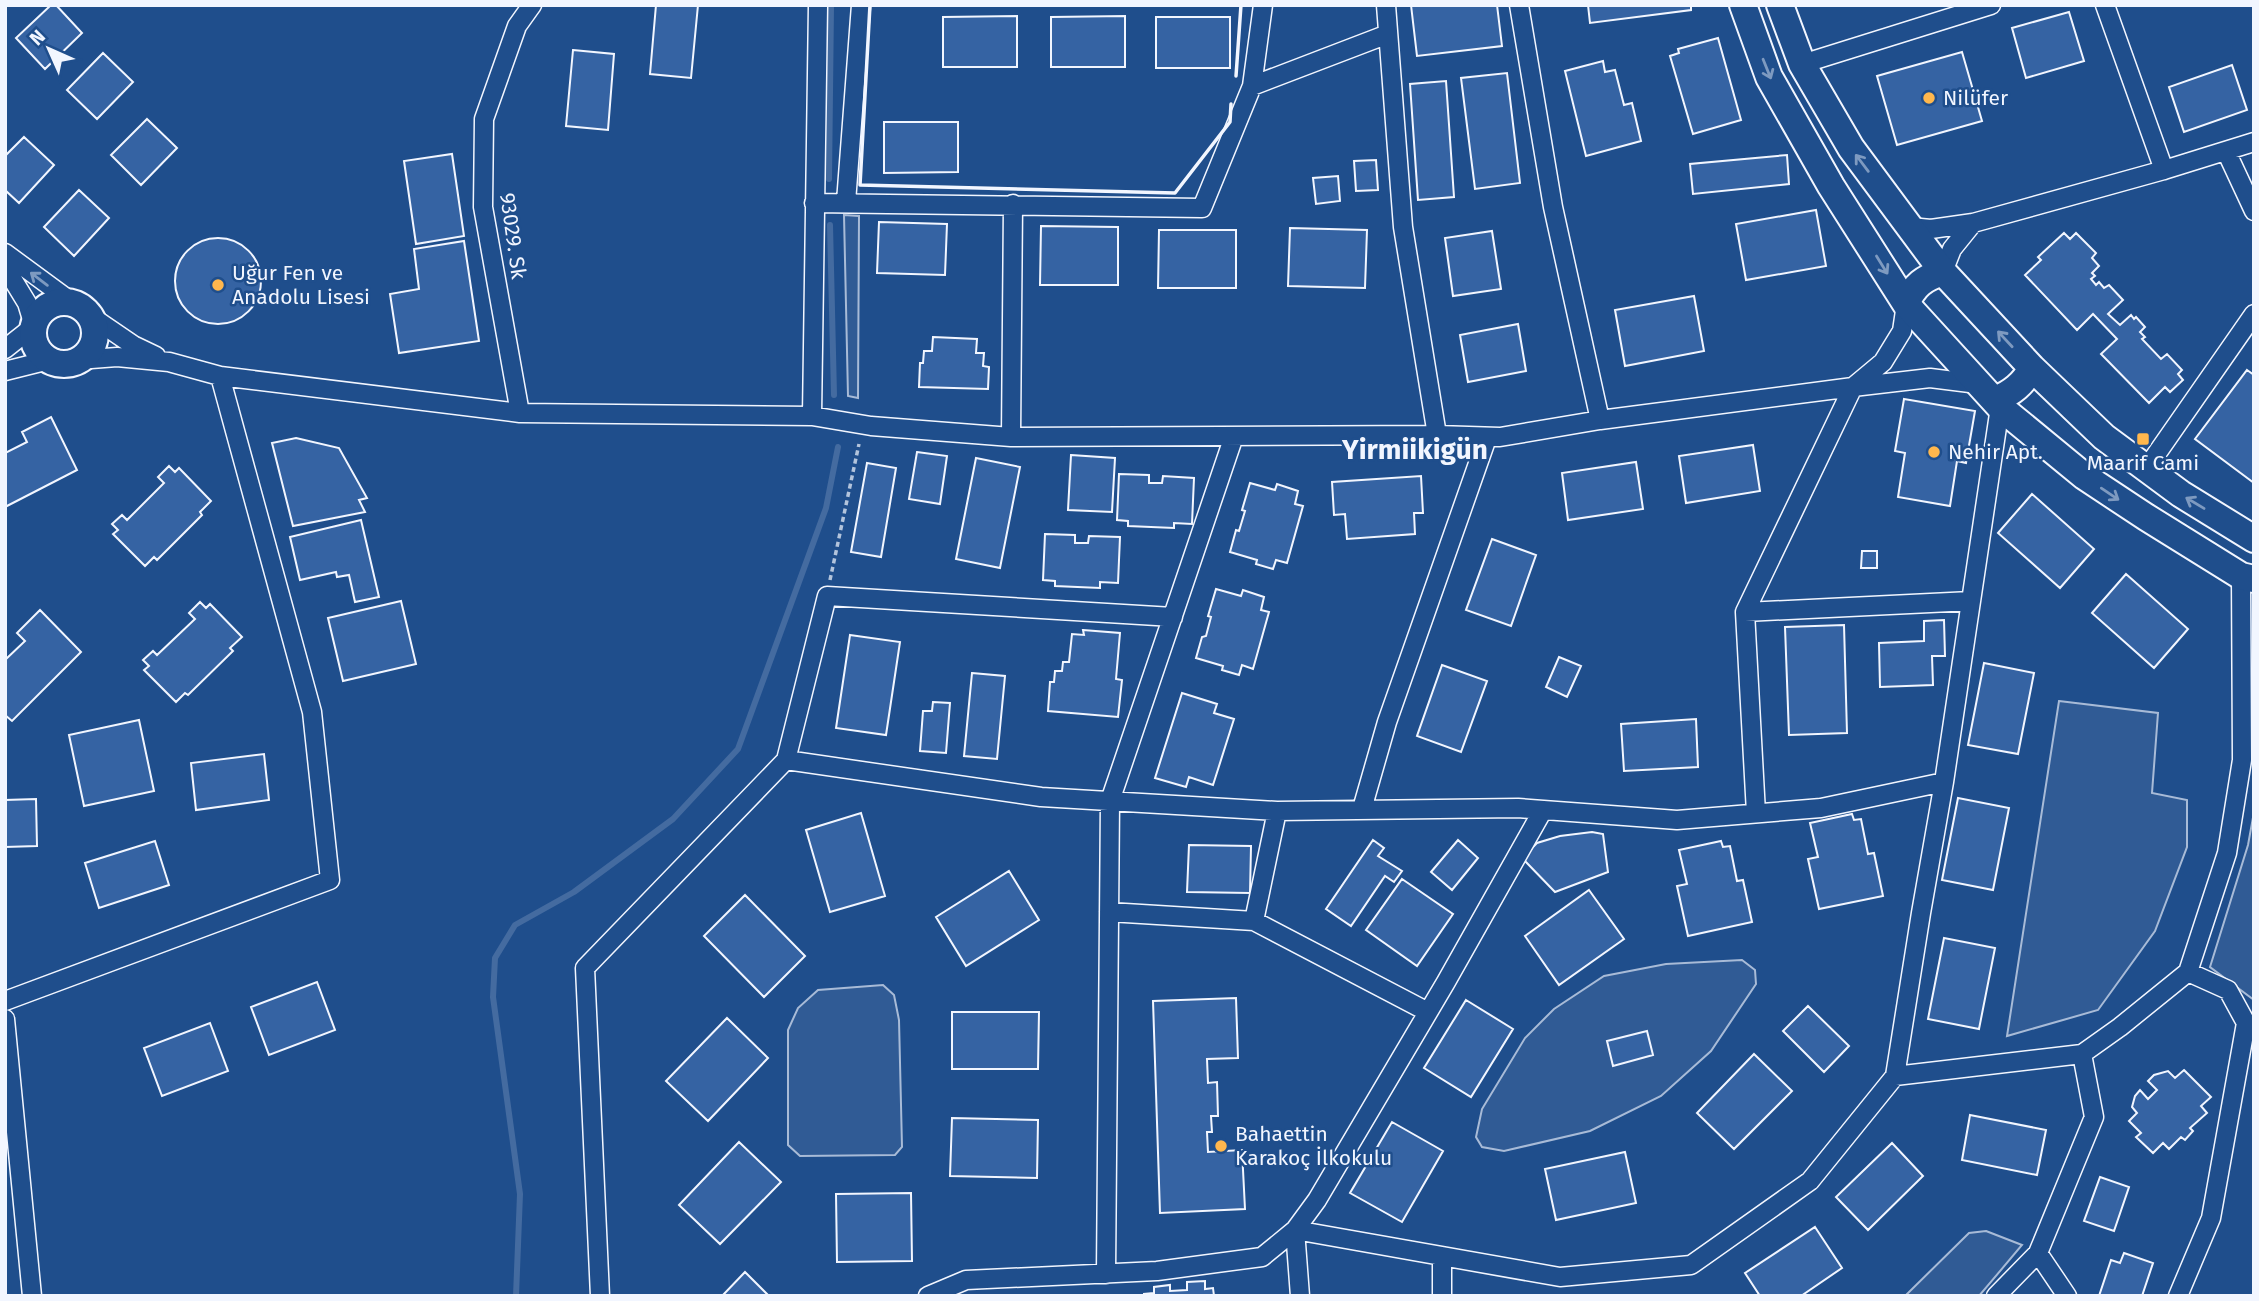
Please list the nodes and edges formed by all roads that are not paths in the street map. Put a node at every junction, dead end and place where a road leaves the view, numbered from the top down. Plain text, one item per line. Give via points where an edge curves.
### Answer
1 (517, 5) edge
2 (532, 5) edge
3 (818, 5) edge
4 (861, 5) edge
5 (1263, 5) edge
6 (1386, 5) edge
7 (1519, 5) edge
8 (1743, 5) edge
9 (1780, 5) edge
10 (1991, 5) edge
11 (2105, 5) edge
12 (517, 26) junction
13 (1388, 34) junction
14 (1802, 64) junction
15 (1252, 86) junction
16 (2254, 142) edge
17 (2225, 151) junction
18 (2164, 170) junction
19 (845, 202) junction
20 (814, 203) junction
21 (1013, 204) junction
22 (2254, 211) edge
23 (1973, 223) junction
24 (1910, 227) junction
25 (5, 253) edge
26 (5, 267) edge
27 (1943, 272) junction
28 (1906, 304) junction
29 (81, 309) junction
30 (2254, 314) edge
31 (34, 326) junction
32 (5, 349) edge
33 (49, 360) junction
34 (78, 360) junction
35 (169, 362) junction
36 (2032, 368) junction
37 (5, 371) edge
38 (220, 376) junction
39 (1853, 387) junction
40 (1992, 397) junction
41 (520, 413) junction
42 (812, 416) junction
43 (1600, 420) junction
44 (1437, 435) junction
45 (1234, 436) junction
46 (1011, 437) junction
47 (1487, 438) junction
48 (2146, 468) junction
49 (2254, 539) edge
50 (2247, 577) edge
51 (1971, 601) junction
52 (1745, 612) junction
53 (1173, 617) junction
54 (2248, 676) edge
55 (786, 760) junction
56 (1944, 782) junction
57 (1110, 801) junction
58 (1362, 808) junction
59 (1543, 810) junction
60 (1277, 811) junction
61 (1756, 813) junction
62 (1109, 912) junction
63 (1254, 921) junction
64 (2188, 972) junction
65 (5, 1001) edge
66 (1428, 1012) junction
67 (5, 1019) edge
68 (2082, 1054) junction
69 (1895, 1076) junction
70 (1295, 1230) junction
71 (2038, 1252) junction
72 (1441, 1256) junction
73 (1106, 1274) junction
74 (32, 1296) edge
75 (600, 1296) edge
76 (928, 1296) edge
77 (1300, 1296) edge
78 (1442, 1296) edge
79 (1996, 1296) edge
80 (2067, 1296) edge
81 (2178, 1296) edge

1 - 12 street, 93029. Sk
2 - 12 street, 93029. Sk
3 - 20 street
4 - 19 street
5 - 15 street
6 - 13 street
7 - 43 street via 1553,207
8 -> 28 main road via 1769,77
9 - 14 main road
10 - 14 street
11 - 18 street
12 - 41 street, 93029. Sk via 484,119 483,207
13 - 15 street
13 - 44 street via 1403,227
24 -> 14 main road via 1851,148
15 - 21 street via 1202,208
16 - 17 street
17 - 18 street
17 - 22 street
18 - 23 street
19 - 20 street
19 - 21 street
20 - 42 street
21 - 46 street
23 - 24 street
23 - 27 street via 1951,249
24 - 27 main road
29 -> 25 street
26 - 31 street via 27,303
27 - 28 main road via 1926,277 1912,290
36 -> 27 main road
28 - 39 street via 1902,331 1883,362
28 - 40 main road
29 - 31 main road via 53,304 44,309
29 - 34 main road via 95,335 87,354
29 - 35 street via 133,345
30 - 48 street
31 - 32 street
31 - 33 main road via 36,345
33 - 34 main road via 69,364
33 - 37 street
34 - 35 street via 117,357
35 - 38 street
36 - 40 main road via 2011,393
36 - 48 main road via 2104,437
38 - 41 street
38 - 65 street via 312,712 330,880
39 - 40 street via 1930,378
39 - 43 street
39 - 52 street
40 -> 50 main road via 2084,476
40 - 51 street
41 - 42 street
42 - 46 street via 863,425
43 - 47 street
44 - 45 street
44 - 47 street
45 - 46 street
45 - 53 street
47 - 58 street via 1387,722
49 -> 48 main road
50 - 54 street
51 - 52 street
51 - 56 street
52 - 61 street
53 - 55 street via 827,596
53 - 57 street
54 - 64 street via 2242,760 2227,853
55 - 57 street via 1041,797
55 - 75 street via 585,968
56 - 61 street via 1821,808
56 - 69 street
57 - 60 street
57 - 62 street
58 - 59 street
58 - 60 street
59 - 61 street via 1677,820
59 - 66 street
60 - 63 street
62 - 63 street
62 - 73 street
63 - 66 street
64 - 68 street
64 - 81 street via 2228,990 2246,1023 2210,1218
66 - 70 street
67 - 74 street
68 - 69 street
68 - 71 street via 2094,1117
69 - 72 street via 1811,1181 1691,1265 1560,1277
70 - 72 street
70 - 73 street via 1262,1257
70 - 77 street
71 - 79 street
71 - 80 street
72 - 78 street
73 - 76 street via 966,1280

